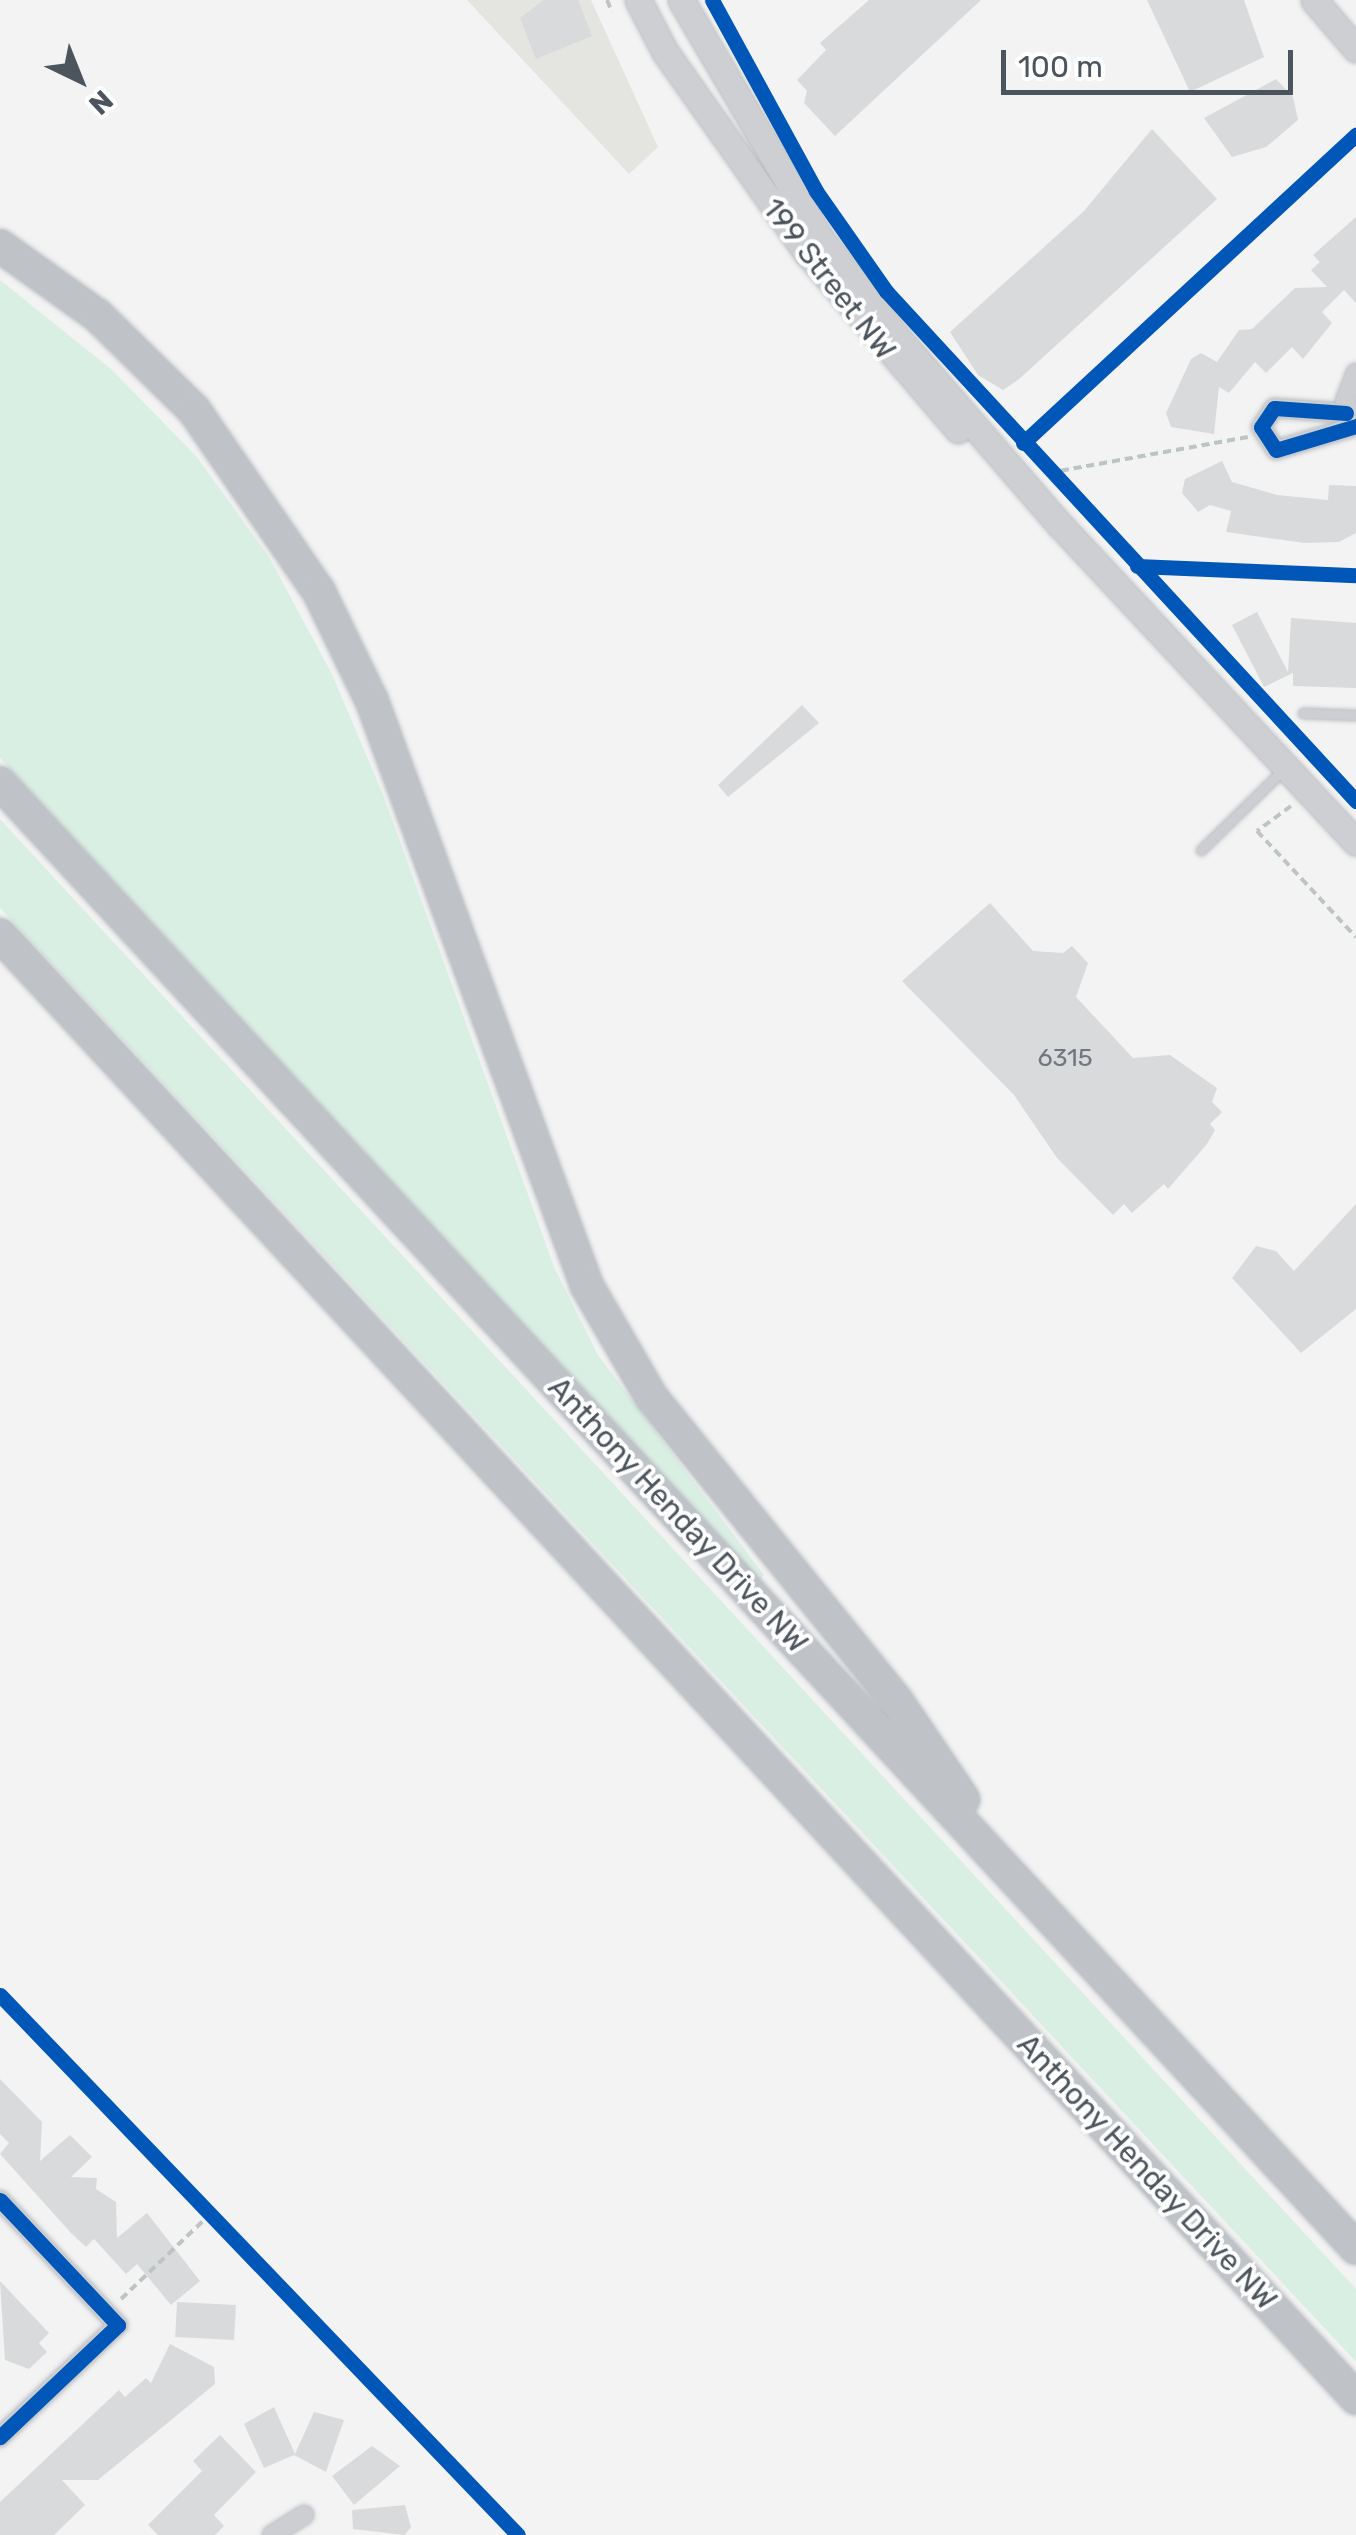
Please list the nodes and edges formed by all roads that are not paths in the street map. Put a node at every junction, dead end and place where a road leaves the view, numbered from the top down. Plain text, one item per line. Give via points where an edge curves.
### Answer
1 (638, 0) edge
2 (681, 0) edge
3 (1314, 0) edge
4 (1356, 49) edge
5 (0, 246) edge
6 (1356, 373) edge
7 (1352, 421) edge
8 (1060, 525) junction
9 (1303, 713) dead end
10 (1356, 715) edge
11 (1286, 767) junction
12 (0, 783) edge
13 (1356, 842) edge
14 (1201, 850) dead end
15 (0, 935) edge
16 (1025, 1890) junction
17 (0, 2200) edge
18 (1356, 2248) edge
19 (1356, 2398) edge
20 (0, 2437) edge
21 (304, 2514) dead end
22 (272, 2535) edge

1 - 8 main road, 199 Street NW via 742,163 885,352
2 - 8 main road, 199 Street NW via 822,240
3 - 4 main road
5 - 16 highway via 98,316 194,410 319,592 372,701 586,1286 652,1398 896,1700
6 - 7 street
7 - 7 street via 1285,449 1263,435 1264,417 1274,408
8 - 11 main road, 199 Street NW
9 - 10 lane
11 - 13 main road, 199 Street NW
11 - 14 lane
12 - 16 highway, Anthony Henday Drive NW
15 - 19 highway, Anthony Henday Drive NW
16 - 18 highway, Anthony Henday Drive NW
17 - 20 street via 118,2324
21 - 22 street

